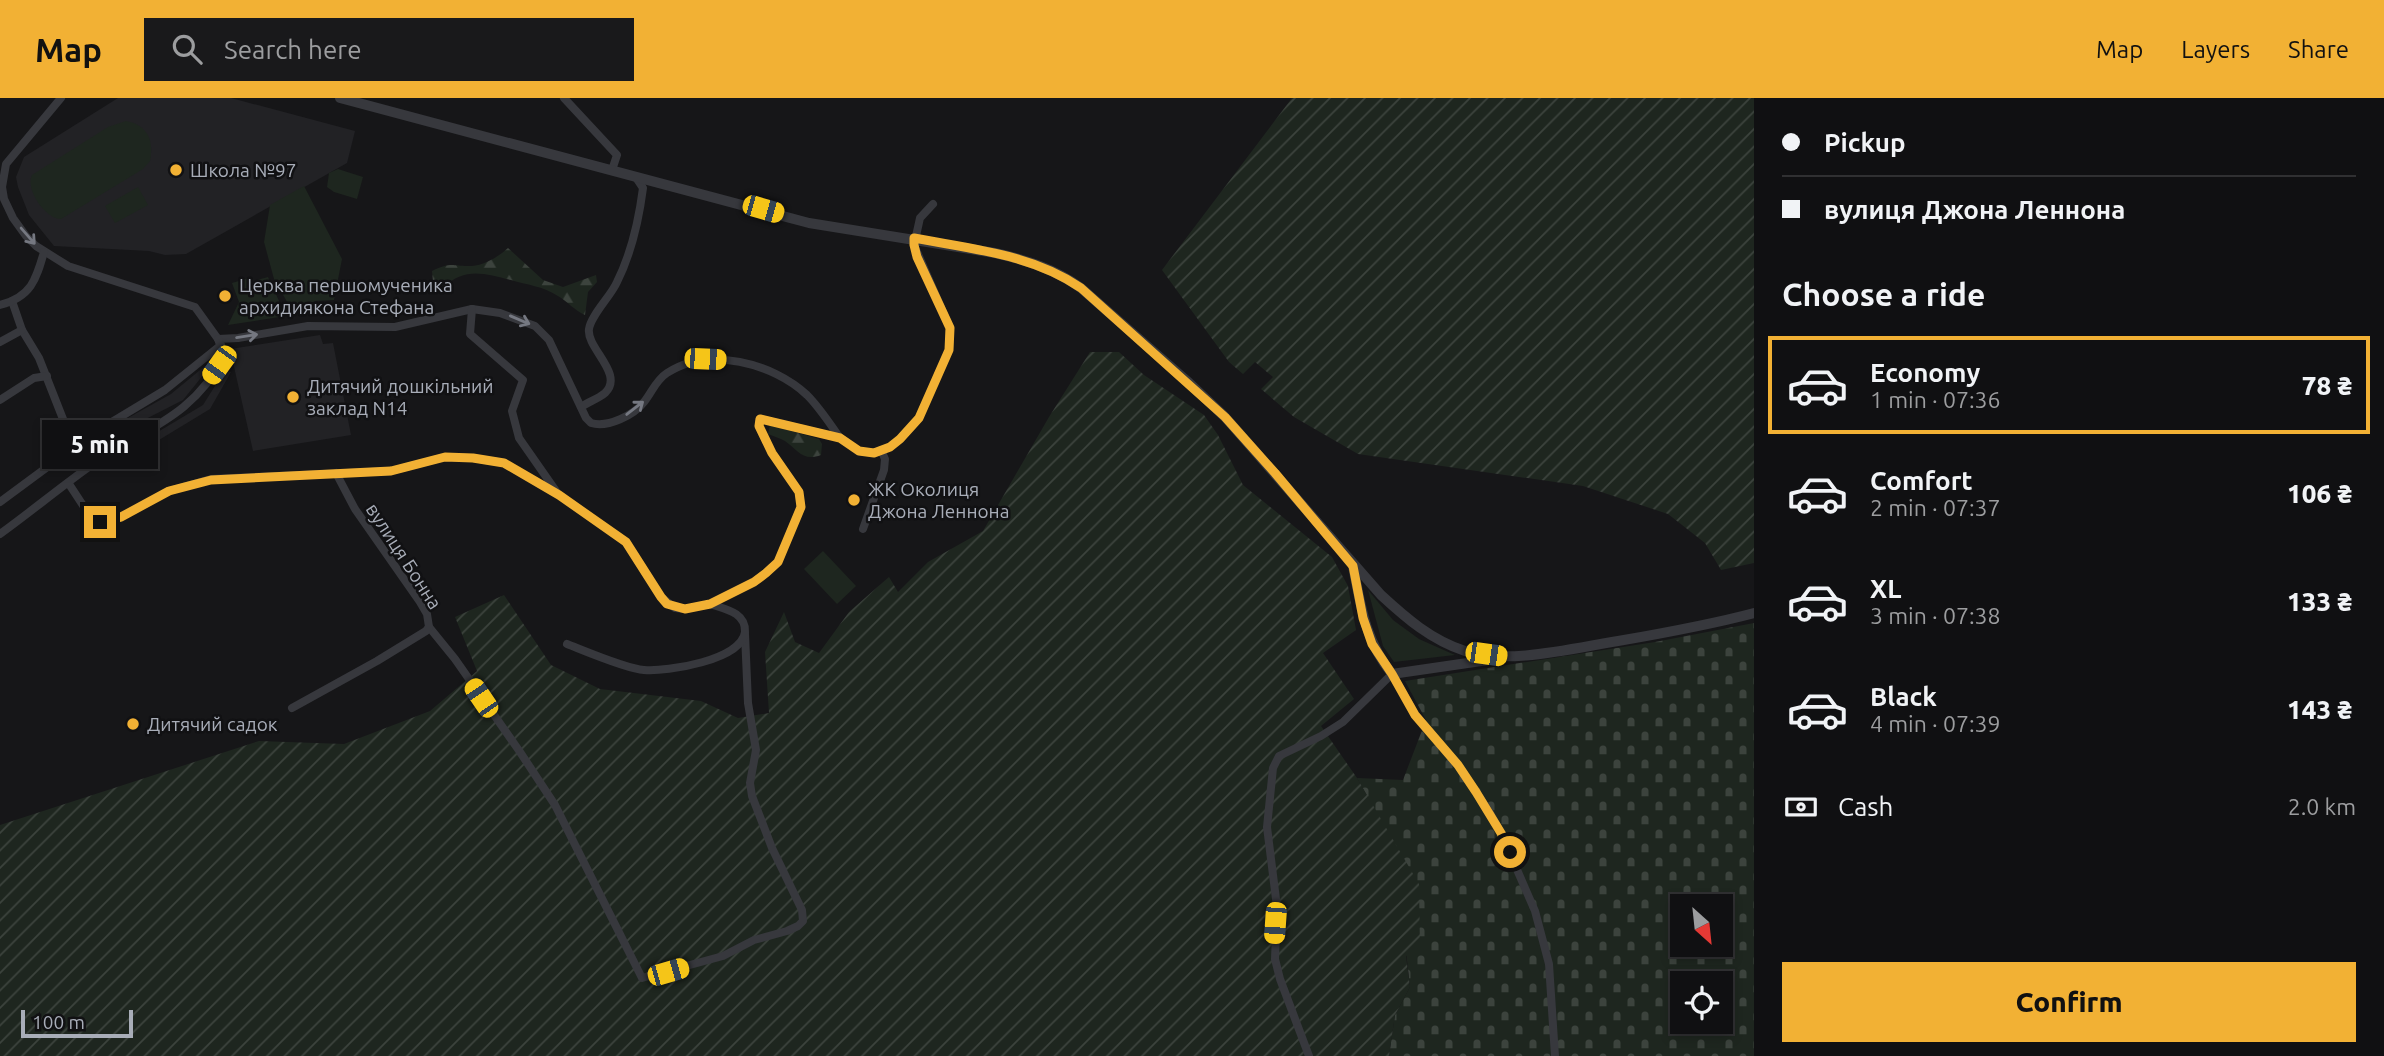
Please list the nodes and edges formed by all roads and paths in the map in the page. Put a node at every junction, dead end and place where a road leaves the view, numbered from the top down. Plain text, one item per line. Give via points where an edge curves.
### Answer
1 (61, 98) edge
2 (340, 98) edge
3 (564, 98) edge
4 (3, 164) edge
5 (612, 170) junction
6 (637, 179) junction
7 (933, 204) dead end
8 (914, 238) junction
9 (44, 252) junction
10 (12, 301) junction
11 (0, 305) edge
12 (472, 309) junction
13 (22, 330) junction
14 (0, 342) edge
15 (219, 342) junction
16 (47, 376) junction
17 (0, 400) edge
18 (581, 407) junction
19 (840, 438) junction
20 (74, 447) junction
21 (881, 450) junction
22 (336, 473) junction
23 (69, 484) junction
24 (559, 495) junction
25 (0, 502) edge
26 (863, 528) dead end
27 (0, 534) edge
28 (1353, 566) junction
29 (710, 604) junction
30 (1754, 613) edge
31 (429, 627) junction
32 (745, 634) junction
33 (567, 644) dead end
34 (1507, 657) junction
35 (1392, 674) junction
36 (292, 708) dead end
37 (1309, 1056) edge
38 (1555, 1056) edge

1 - 4 street
2 - 5 street
3 - 5 street via 617,155
4 -> 9 street via 4,199 26,236
5 - 6 street
6 - 8 street via 809,223
6 - 18 street via 643,188 627,261 588,331 609,384 604,394
7 - 8 street via 920,218
8 - 21 street via 917,257 950,328 949,350 919,418 900,439
8 - 28 street via 1024,259 1081,288 1225,417
9 - 10 street via 36,281
9 - 15 street via 68,266 188,303 201,313
10 - 11 street
10 - 13 street
15 -> 12 street via 308,326 395,327
12 -> 18 street via 511,315 542,332 555,349
12 - 24 street via 470,334 523,380 512,411 519,438
13 - 14 street
13 - 16 street
15 - 20 street via 164,390
15 - 23 street via 224,356 192,401
16 - 17 street via 34,378
16 - 20 street
18 -> 19 street via 591,423 618,420 640,407 669,372 694,360 720,359 775,373 791,382 817,406
19 - 21 street via 859,451
19 - 29 street via 760,419 772,453 799,492 801,507 778,562 754,582
20 - 25 street
21 - 26 street via 884,470
22 - 23 street via 211,480 169,491 121,517 100,522 88,513
22 - 24 street via 397,470 445,457 473,458 504,463
22 - 31 street, вулиця Бонна via 355,509 420,602
23 - 27 street
24 - 29 street via 626,542 667,604 685,609
28 - 34 street via 1408,621 1430,635 1466,651
28 - 35 street via 1366,629
29 - 32 street via 733,611
30 - 34 street via 1715,624
31 - 32 street via 555,805 642,978 723,956 803,921 752,796 755,750
31 - 36 street, вулиця Бонна
32 - 33 street via 728,652 682,668 642,670
34 - 35 street
35 - 37 street via 1343,722 1279,756 1273,768 1267,814 1276,907 1275,959
35 - 38 street via 1415,715 1458,765 1490,813 1530,900 1549,964

